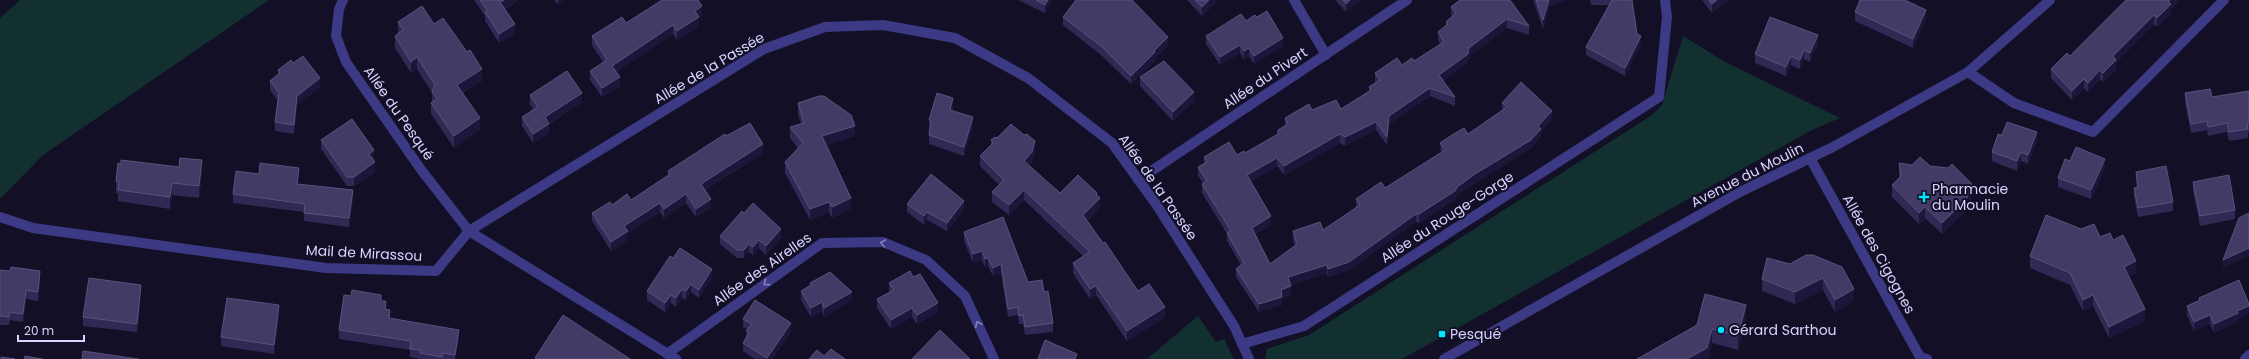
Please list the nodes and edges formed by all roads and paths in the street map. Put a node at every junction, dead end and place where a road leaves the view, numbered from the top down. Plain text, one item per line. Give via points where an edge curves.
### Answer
1 (344, 0) edge
2 (1294, 0) edge
3 (1407, 0) edge
4 (1665, 0) edge
5 (2050, 0) edge
6 (2224, 0) edge
7 (1326, 54) junction
8 (1968, 72) junction
9 (1810, 158) junction
10 (1138, 180) junction
11 (0, 217) edge
12 (469, 231) junction
13 (1242, 344) junction
14 (2249, 355) edge
15 (672, 356) edge
16 (994, 359) edge
17 (1249, 359) edge
18 (1444, 359) edge
19 (1927, 359) edge
20 (2245, 359) edge

1 - 12 street, Allée du Pesqué via 339,9 336,36 346,62 422,171
2 - 7 street
3 - 7 street, Allée du Pivert
4 - 13 street, Allée du Rouge-Gorge via 1667,17 1659,97 1304,326
5 - 8 street, Avenue du Moulin
6 - 8 street via 2093,132 2014,103
7 - 10 street, Allée du Pivert
8 - 9 street, Avenue du Moulin
9 - 18 street, Avenue du Moulin via 1740,192
9 - 19 street, Allée des Cigognes via 1920,357
10 - 12 street, Allée de la Passée via 1112,143 1028,78 955,38 883,25 825,27 764,49
10 - 13 street, Allée de la Passée via 1234,326
11 - 12 street, Mail de Mirassou via 33,228 334,268 436,271
12 - 15 street
13 - 17 street, Allée de la Passée
14 - 20 street
16 -> 15 street, Allée des Airelles via 965,296 926,260 884,242 822,243

